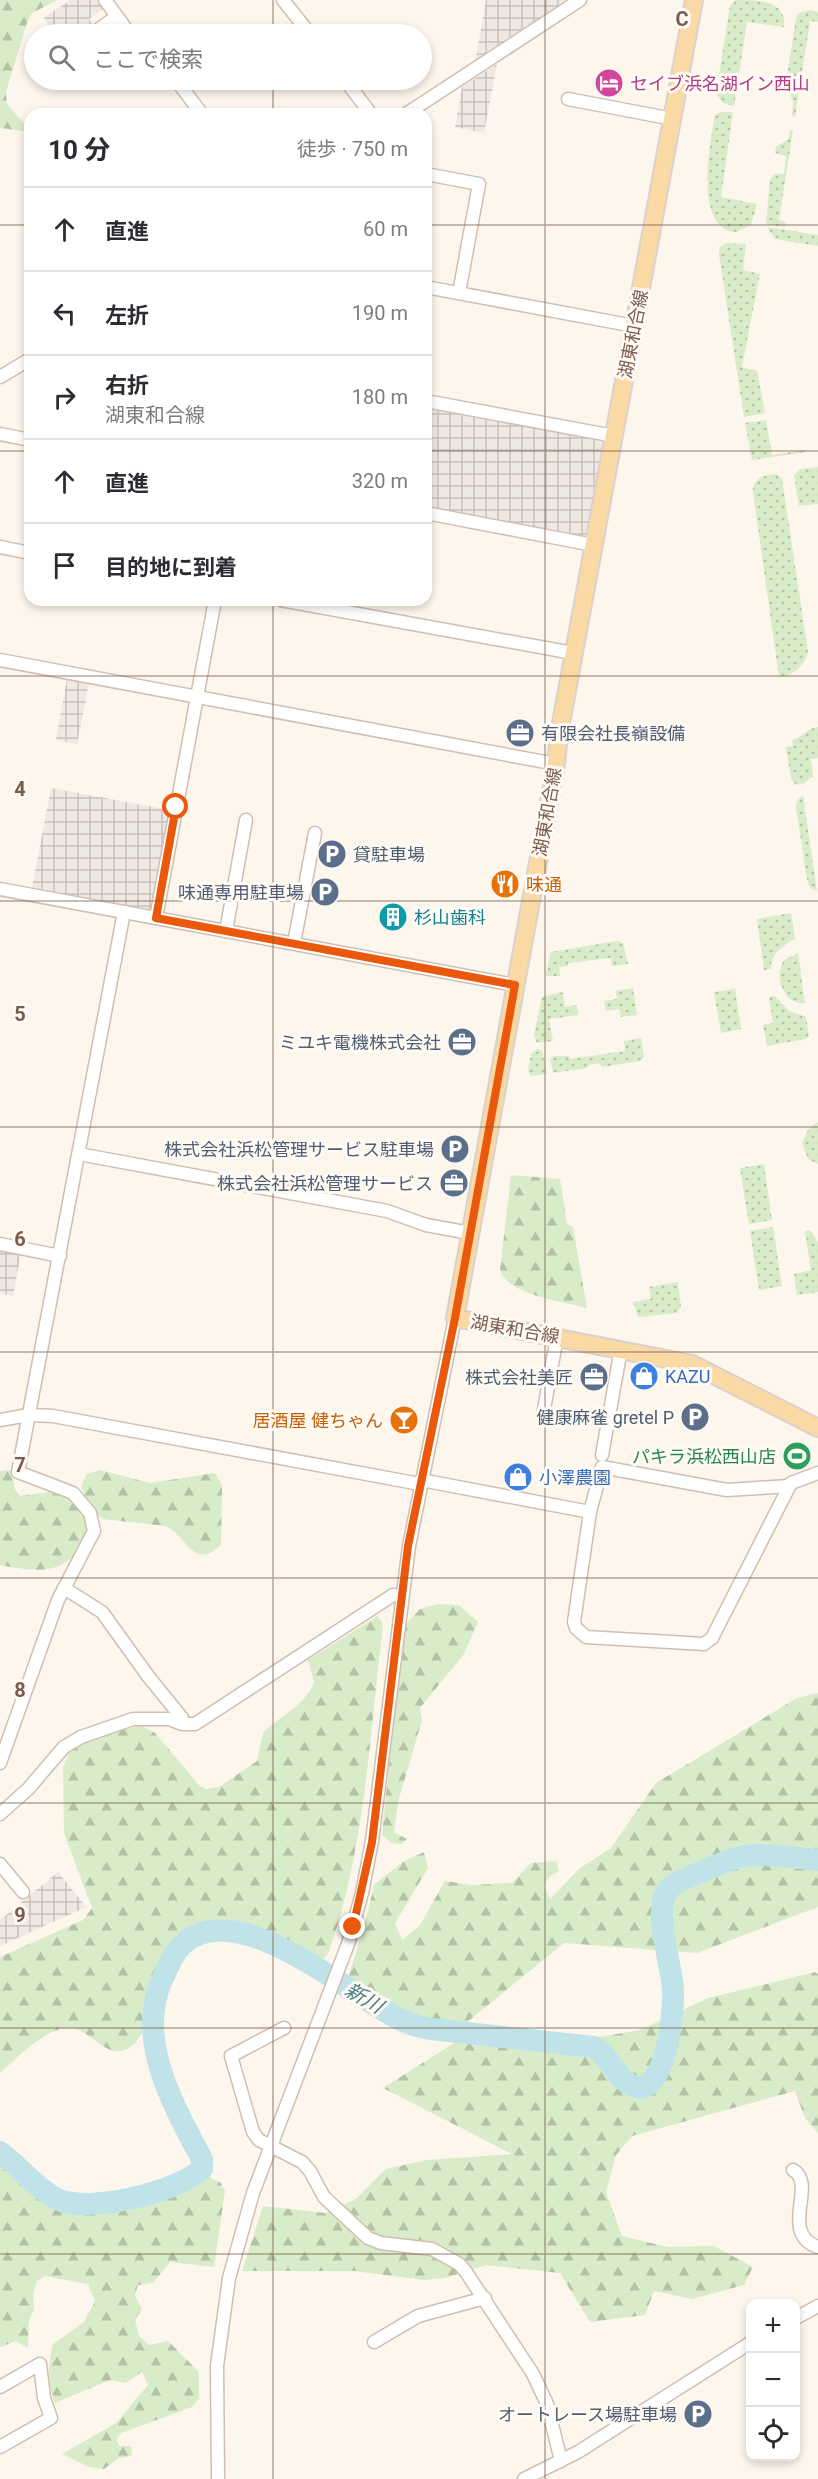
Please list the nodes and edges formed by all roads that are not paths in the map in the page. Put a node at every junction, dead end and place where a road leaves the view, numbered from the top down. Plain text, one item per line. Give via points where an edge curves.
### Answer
1 (105, 0) edge
2 (283, 0) edge
3 (580, 0) edge
4 (694, 0) edge
5 (116, 17) junction
6 (106, 24) edge
7 (122, 24) edge
8 (302, 24) edge
9 (184, 90) edge
10 (353, 90) edge
11 (568, 99) dead end
12 (198, 108) edge
13 (366, 108) edge
14 (415, 108) edge
15 (673, 119) junction
16 (432, 175) edge
17 (432, 289) edge
18 (459, 293) junction
19 (634, 327) junction
20 (24, 363) edge
21 (0, 377) edge
22 (432, 402) edge
23 (0, 434) edge
24 (614, 436) junction
25 (24, 439) edge
26 (432, 514) edge
27 (594, 545) junction
28 (0, 547) edge
29 (24, 552) edge
30 (214, 606) edge
31 (313, 606) edge
32 (573, 653) junction
33 (0, 660) edge
34 (197, 697) junction
35 (556, 764) junction
36 (246, 820) dead end
37 (315, 833) dead end
38 (0, 889) edge
39 (124, 912) junction
40 (156, 918) junction
41 (226, 931) junction
42 (294, 943) junction
43 (515, 985) junction
44 (79, 1154) junction
45 (470, 1233) junction
46 (0, 1245) edge
47 (60, 1256) junction
48 (455, 1318) junction
49 (558, 1337) junction
50 (621, 1349) junction
51 (29, 1415) junction
52 (543, 1415) dead end
53 (0, 1420) edge
54 (818, 1428) edge
55 (602, 1455) dead end
56 (818, 1473) edge
57 (420, 1482) junction
58 (789, 1486) junction
59 (590, 1512) junction
60 (64, 1588) junction
61 (402, 1596) junction
62 (180, 1723) junction
63 (0, 1763) edge
64 (0, 1814) edge
65 (0, 1864) edge
66 (22, 1892) dead end
67 (276, 2027) dead end
68 (271, 2145) junction
69 (793, 2170) dead end
70 (818, 2247) edge
71 (485, 2298) junction
72 (818, 2306) edge
73 (800, 2315) edge
74 (374, 2342) dead end
75 (746, 2345) edge
76 (0, 2386) edge
77 (0, 2447) edge
78 (561, 2461) junction
79 (218, 2479) edge
80 (524, 2479) edge

1 - 5 street
2 - 8 street
3 - 14 street
4 - 15 main road, 湖東和合線
5 - 6 street
5 - 7 street
9 - 12 street
10 - 13 street
11 - 15 street
15 - 19 main road, 湖東和合線
16 - 18 street via 479,184
17 - 18 street
18 - 19 street
19 - 24 main road, 湖東和合線
20 - 21 street
22 - 24 street
23 - 25 street
24 - 27 main road, 湖東和合線
26 - 27 street
27 - 32 main road, 湖東和合線
28 - 29 street
30 - 34 street
31 - 32 street
32 - 35 main road, 湖東和合線
33 - 34 street
34 - 35 street
34 - 40 street
35 - 43 main road, 湖東和合線
36 - 41 street
37 - 42 street
38 - 39 street
39 - 40 street
39 - 44 street
40 - 41 street
41 - 42 street
42 - 43 street
43 - 45 main road, 湖東和合線
44 - 45 street via 387,1211 426,1225
44 - 47 street
45 - 48 main road, 湖東和合線
46 - 47 street
47 - 51 street
48 - 49 main road, 湖東和合線
48 - 57 street
49 - 50 main road, 湖東和合線
49 - 52 street
50 - 54 main road, 湖東和合線 via 703,1368
50 - 55 street
51 - 53 street
51 - 57 street via 53,1416
51 - 60 street via 18,1472 73,1493 94,1521 91,1540
56 - 58 street via 794,1480
57 - 59 street
57 - 61 street
58 - 59 street via 727,1490 602,1467
58 - 59 street via 712,1638 704,1644 580,1634 574,1622
60 - 62 street via 102,1612 182,1718
60 - 63 street
61 - 62 street via 393,1595 195,1724
61 - 68 street via 369,1859 358,1910
62 - 64 street via 169,1719 133,1719 81,1737 64,1747
65 - 66 street
67 - 68 street via 231,2056 250,2127 259,2140
68 - 71 street via 302,2162 324,2197 368,2238 381,2243 413,2244 441,2253 459,2264
68 - 79 street via 246,2214 225,2300 216,2388
69 - 70 street via 802,2179 805,2200 801,2234 807,2243
71 - 74 street via 418,2316
71 - 78 street via 533,2374 547,2404
72 - 73 street
75 - 78 street
76 - 77 street via 40,2364 51,2418
78 - 80 street

